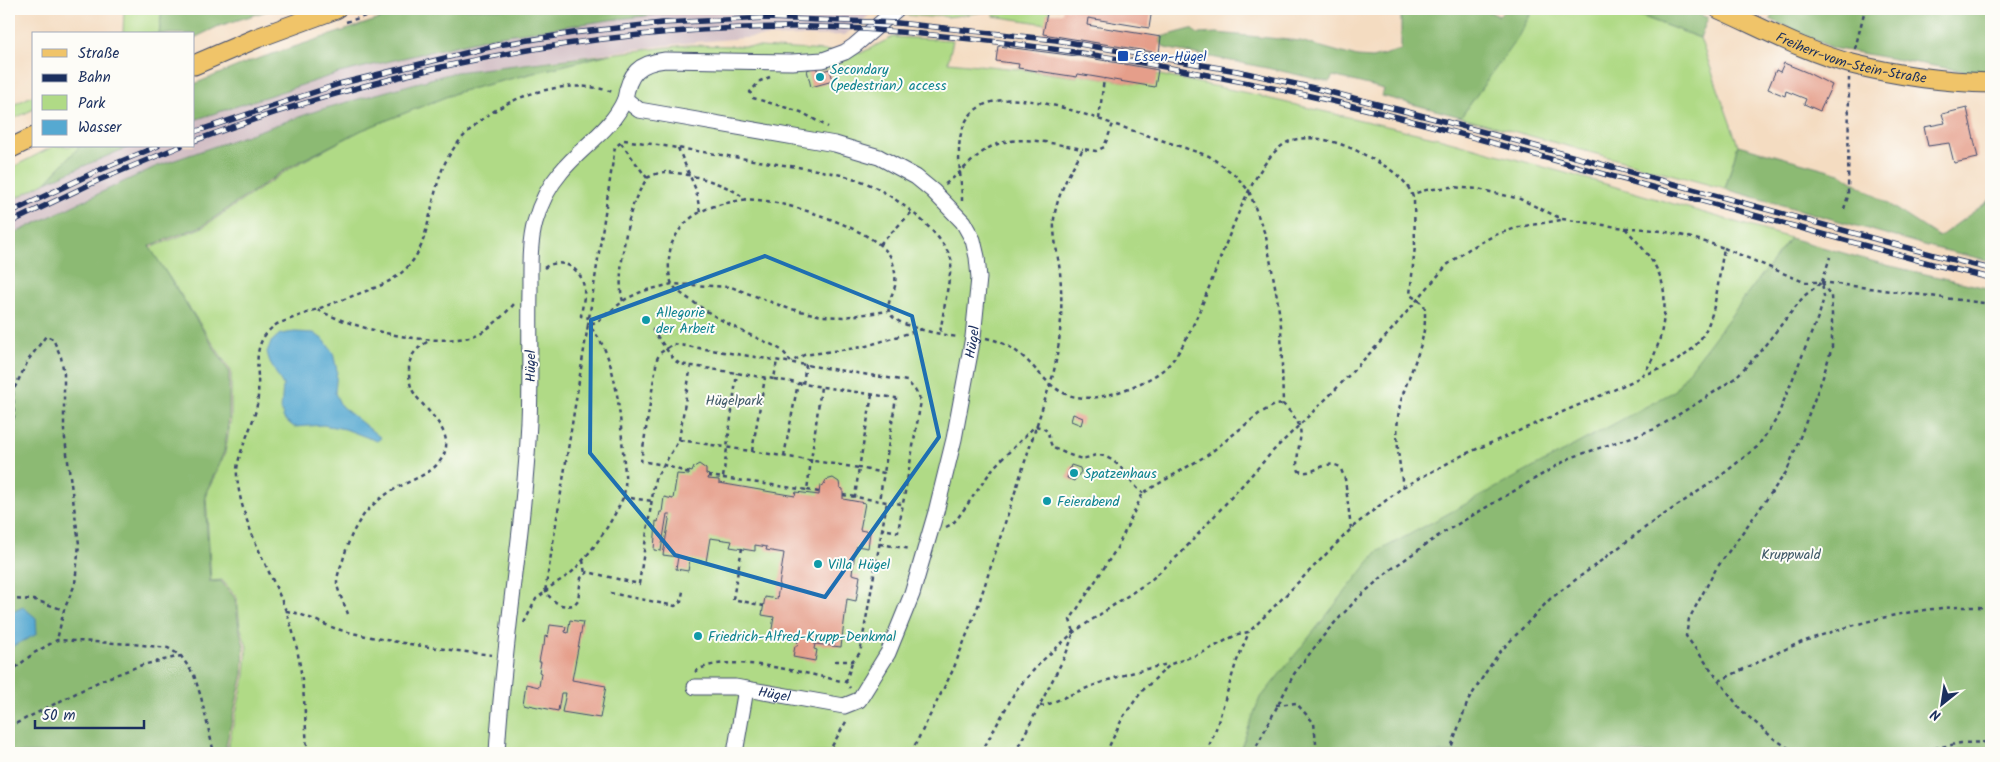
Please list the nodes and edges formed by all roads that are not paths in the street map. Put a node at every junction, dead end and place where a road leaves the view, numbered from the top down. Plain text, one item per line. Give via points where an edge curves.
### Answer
1 (336, 9) edge
2 (897, 9) edge
3 (1719, 9) edge
4 (195, 65) edge
5 (1991, 83) edge
6 (625, 99) junction
7 (32, 138) edge
8 (9, 149) edge
9 (694, 681) road end
10 (746, 689) junction
11 (497, 753) edge
12 (735, 753) edge

1 - 4 main road
2 - 6 lane, Hügel via 854,46 823,60 653,61 636,71
3 - 5 main road, Freiherr-vom-Stein-Straße via 1798,45 1851,64 1902,74
6 - 10 lane, Hügel via 647,112 835,144 879,157 916,177 933,191 962,222 973,240 978,257 973,337 954,439 912,594 888,653 859,700 844,706
6 - 11 lane, Hügel via 612,121 561,172 544,196 534,223 530,255 527,466
7 - 8 main road
9 - 10 lane, Hügel
10 - 12 lane

